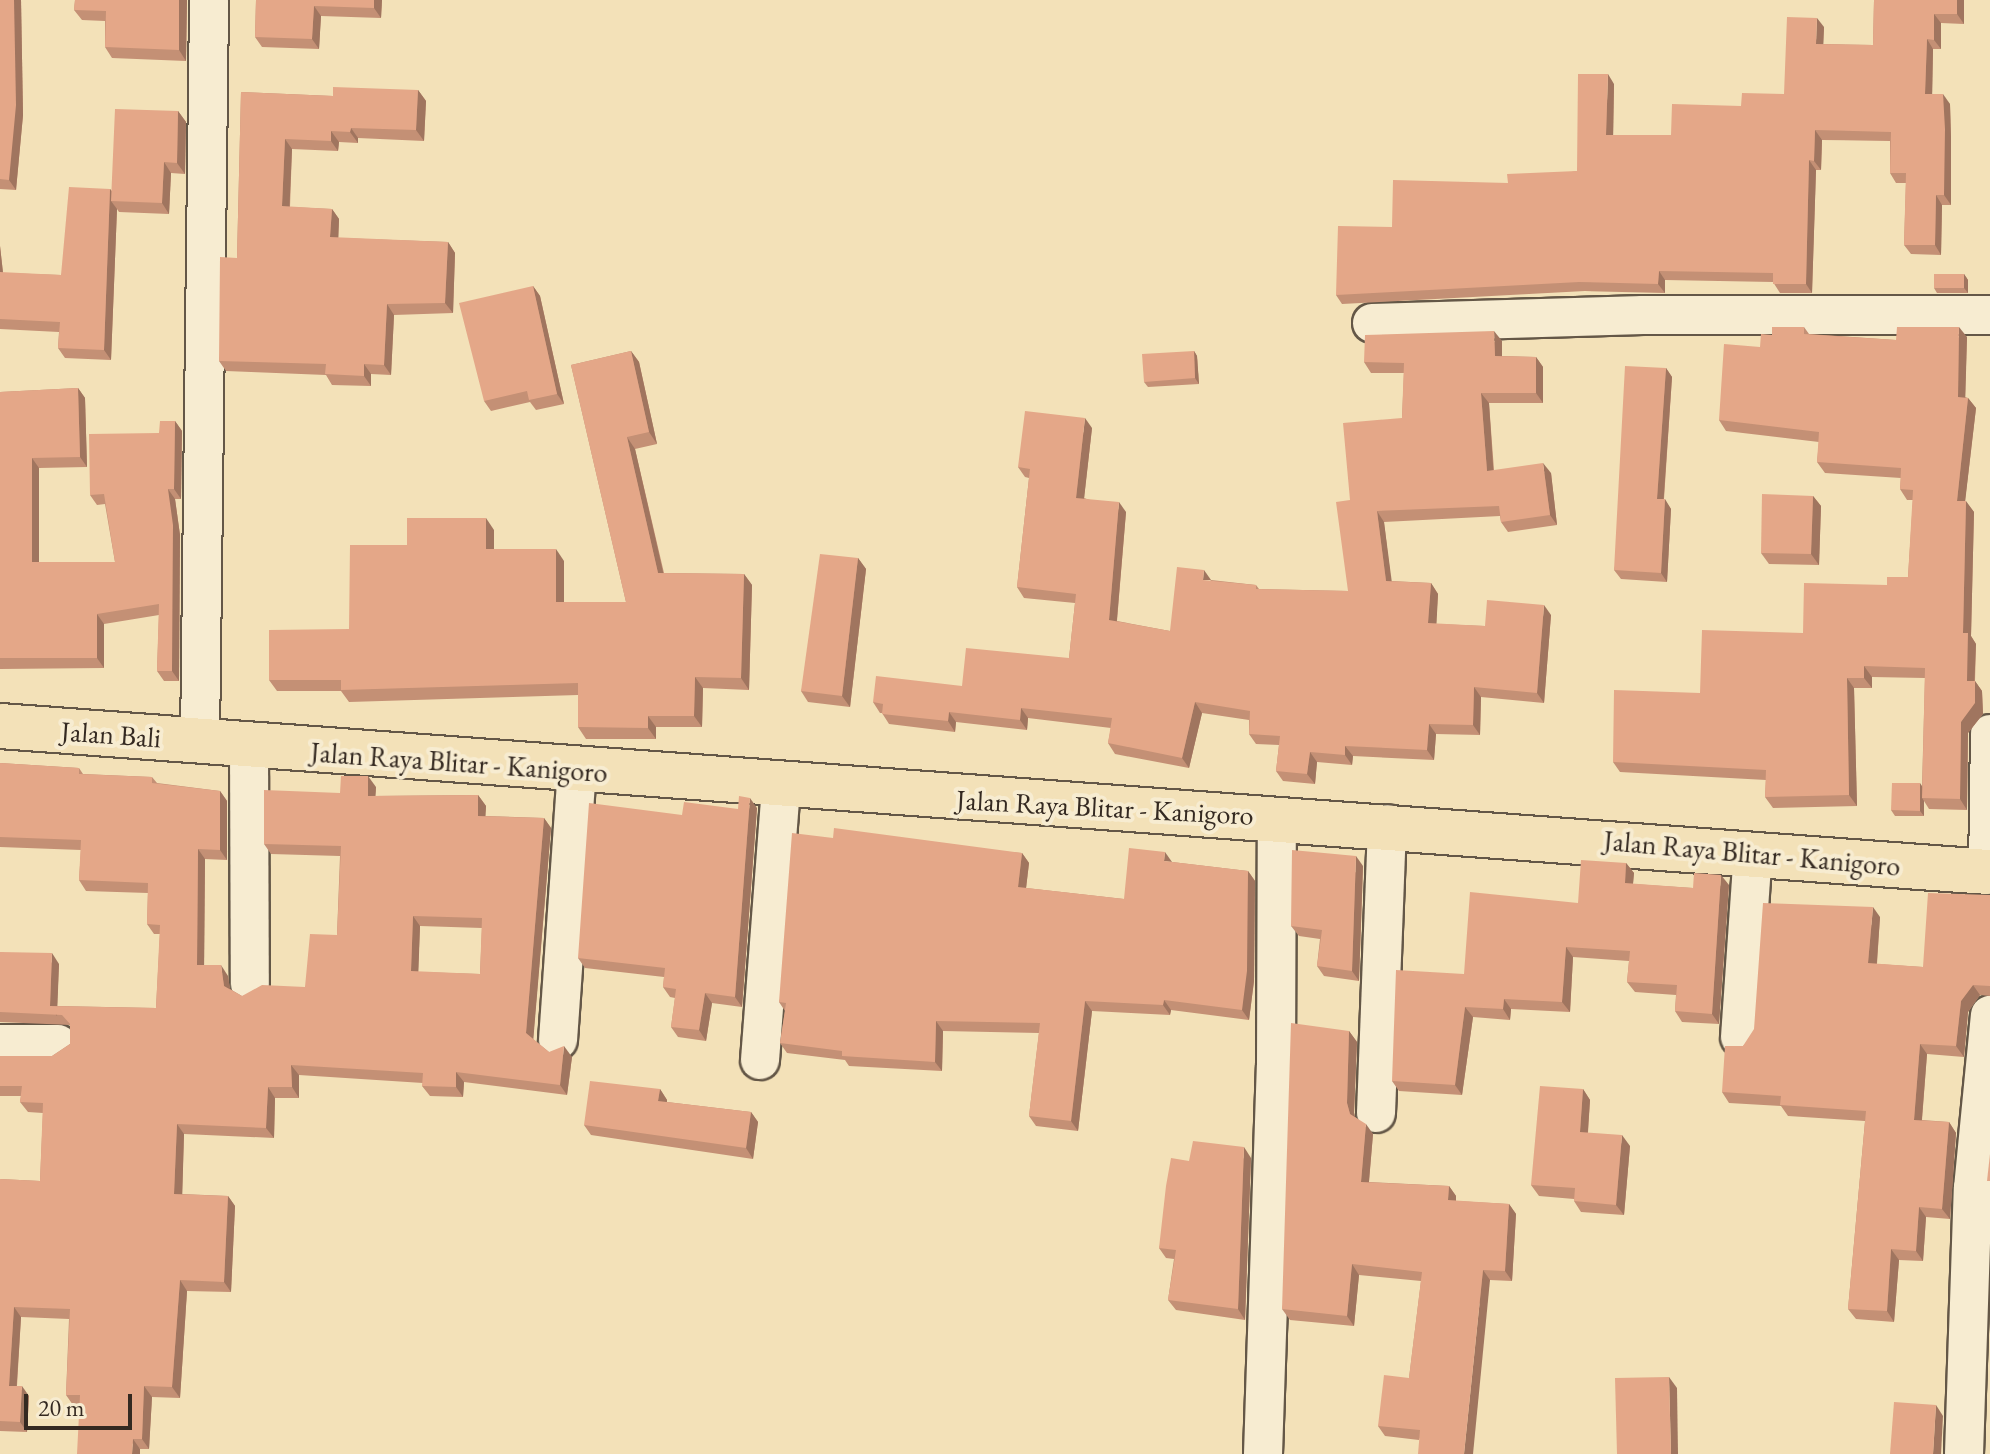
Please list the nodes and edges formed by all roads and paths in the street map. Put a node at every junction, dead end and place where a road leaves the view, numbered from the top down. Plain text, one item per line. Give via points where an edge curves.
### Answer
1 (209, 0) edge
2 (1990, 315) edge
3 (1372, 323) dead end
4 (0, 726) edge
5 (1990, 734) edge
6 (223, 744) junction
7 (577, 769) junction
8 (781, 785) junction
9 (1277, 817) junction
10 (1387, 824) junction
11 (1753, 852) junction
12 (1989, 872) edge
13 (250, 984) dead end
14 (1990, 1015) edge
15 (1740, 1037) dead end
16 (558, 1040) dead end
17 (0, 1044) edge
18 (58, 1044) dead end
19 (760, 1060) dead end
20 (1376, 1113) dead end
21 (1263, 1454) edge
22 (1964, 1454) edge

1 - 6 street
2 - 3 street via 1643,315
4 - 6 main road, Jalan Bali
5 - 12 street
6 - 7 main road, Jalan Raya Blitar - Kanigoro
6 - 13 street
7 - 8 main road, Jalan Raya Blitar - Kanigoro
7 - 16 street
8 - 9 main road, Jalan Raya Blitar - Kanigoro
8 - 19 street
9 - 10 main road, Jalan Raya Blitar - Kanigoro
9 - 21 street via 1276,1066
10 - 11 main road, Jalan Raya Blitar - Kanigoro
10 - 20 street
11 - 12 main road, Jalan Raya Blitar - Kanigoro
11 - 15 street
14 - 22 street via 1973,1188
17 - 18 street

